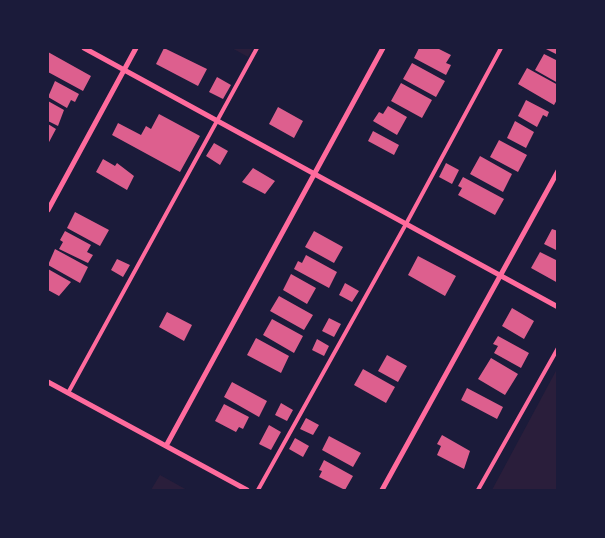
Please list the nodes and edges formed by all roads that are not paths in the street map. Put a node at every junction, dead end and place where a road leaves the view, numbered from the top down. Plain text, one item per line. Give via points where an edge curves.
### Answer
1 (84, 48) edge
2 (136, 48) edge
3 (256, 48) edge
4 (383, 48) edge
5 (501, 48) edge
6 (124, 70) junction
7 (217, 120) junction
8 (558, 171) edge
9 (313, 173) junction
10 (48, 210) edge
11 (406, 224) junction
12 (500, 275) junction
13 (558, 307) edge
14 (558, 348) edge
15 (48, 382) edge
16 (68, 393) junction
17 (166, 446) junction
18 (247, 490) edge
19 (258, 490) edge
20 (382, 490) edge
21 (478, 490) edge

1 - 6 street
2 - 6 street
3 - 7 lane
4 - 9 street
5 - 11 lane
6 - 7 street
6 - 10 street
7 - 9 street
7 - 16 lane
8 - 12 street
9 - 11 street
9 - 17 street
11 - 12 street
11 - 19 lane
12 - 13 street
12 - 20 street
14 - 21 lane
15 - 16 street
16 - 17 street
17 - 18 street

